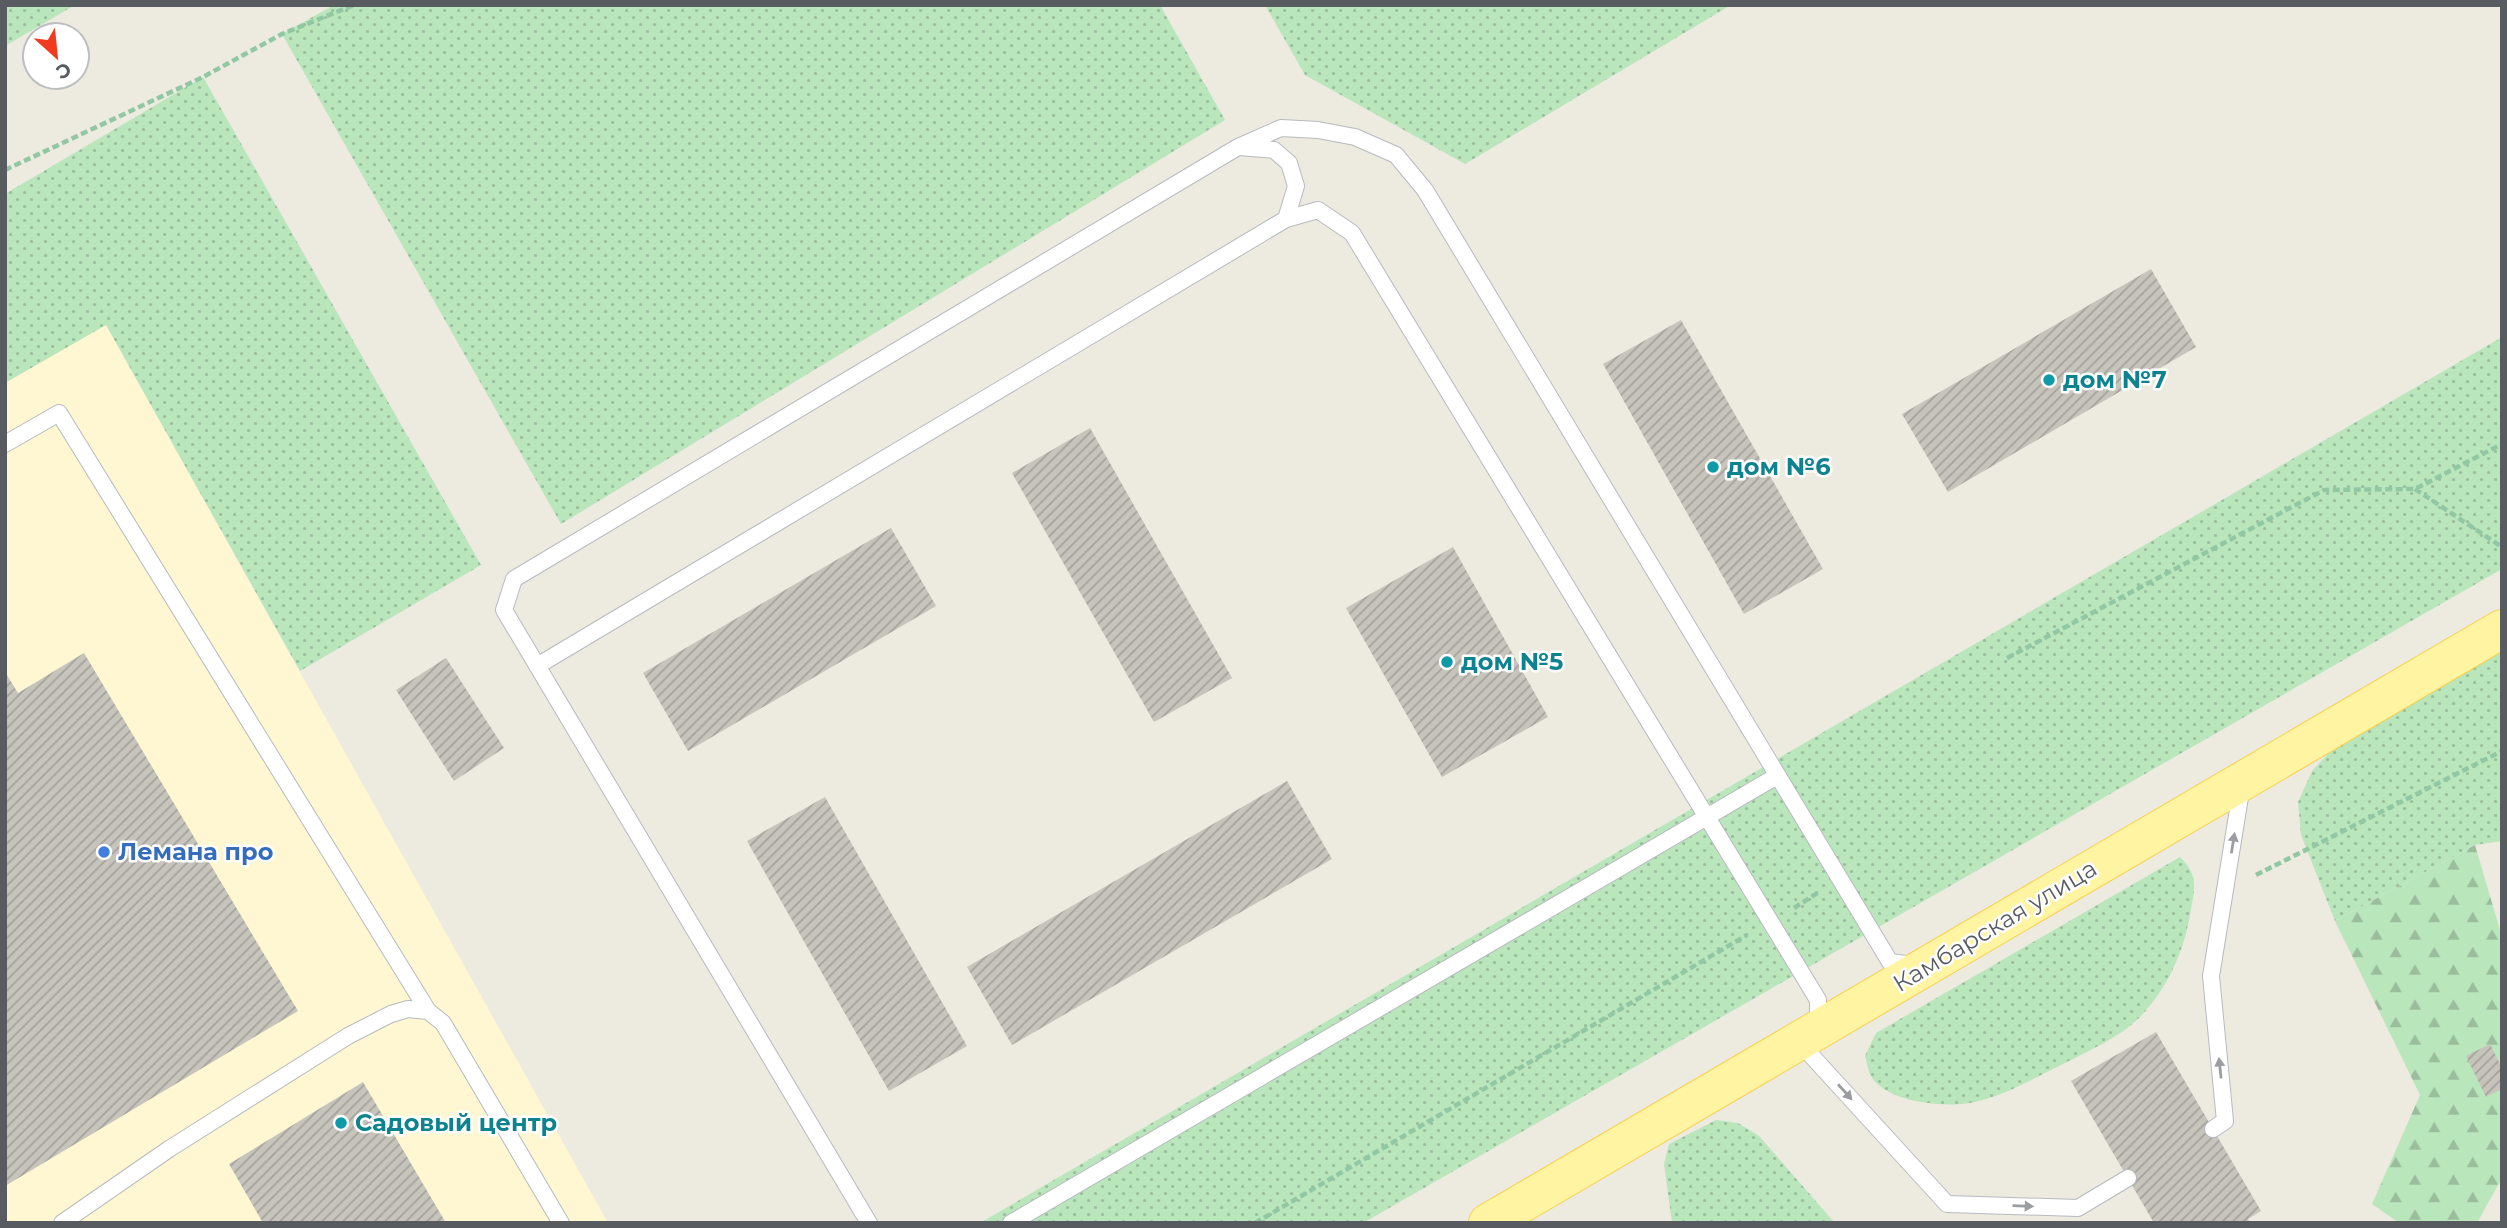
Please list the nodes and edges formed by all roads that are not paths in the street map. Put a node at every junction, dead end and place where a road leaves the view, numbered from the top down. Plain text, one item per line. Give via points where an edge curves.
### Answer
1 (1238, 147) junction
2 (1286, 219) junction
3 (5, 444) edge
4 (2502, 629) edge
5 (537, 666) junction
6 (1777, 776) junction
7 (2243, 779) junction
8 (1707, 817) junction
9 (1927, 966) junction
10 (428, 1011) junction
11 (1808, 1036) junction
12 (2213, 1129) dead end
13 (2128, 1178) dead end
14 (62, 1223) edge
15 (561, 1223) edge
16 (869, 1223) edge
17 (1011, 1223) edge
18 (1488, 1223) edge

1 - 2 lane via 1274,150 1289,163 1296,186
1 - 5 lane via 514,579 504,610
1 - 6 lane via 1281,128 1355,137 1396,155 1425,190
2 - 5 lane
2 - 8 lane via 1318,210 1352,233
3 - 10 lane via 59,413
4 - 7 main road, Камбарская улица
5 - 16 lane
6 - 8 lane
6 - 9 lane via 1890,962
7 - 9 main road, Камбарская улица
12 -> 7 lane via 2225,1121 2211,976
8 - 11 lane via 1818,1000
8 - 17 lane
9 - 11 main road, Камбарская улица
10 - 14 lane via 408,1009 391,1014 348,1036
10 - 15 lane via 443,1023
11 -> 13 lane via 1947,1204 2078,1208
11 - 18 main road, Камбарская улица

